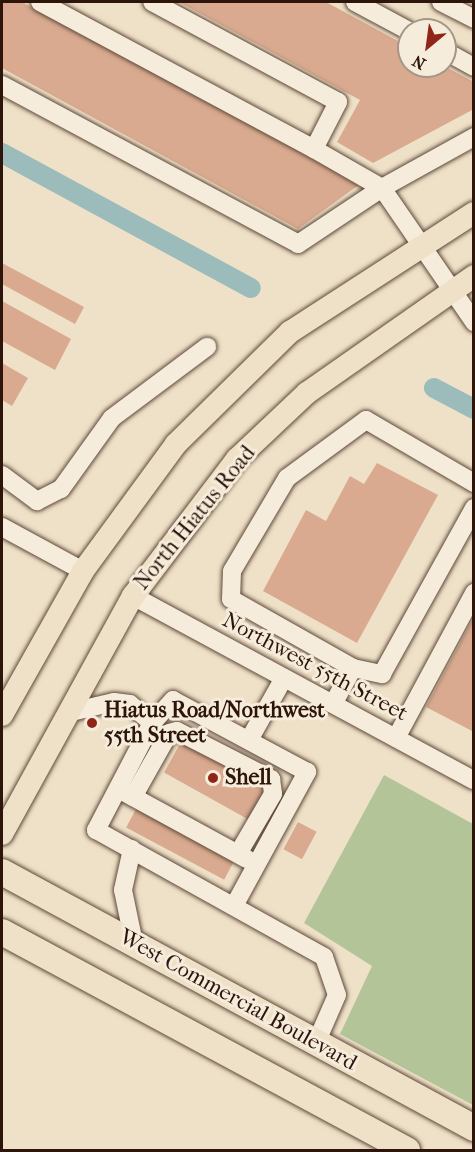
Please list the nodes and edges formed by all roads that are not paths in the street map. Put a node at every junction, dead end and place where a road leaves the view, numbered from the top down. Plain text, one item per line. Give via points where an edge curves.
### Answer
1 (40, 2) edge
2 (152, 2) edge
3 (355, 2) edge
4 (441, 2) edge
5 (474, 19) edge
6 (397, 25) edge
7 (457, 58) edge
8 (474, 67) edge
9 (2, 85) edge
10 (474, 137) edge
11 (315, 149) junction
12 (382, 188) junction
13 (474, 213) edge
14 (418, 245) junction
15 (474, 276) edge
16 (448, 290) junction
17 (474, 322) edge
18 (207, 347) dead end
19 (2, 475) edge
20 (474, 483) edge
21 (474, 508) edge
22 (2, 527) edge
23 (83, 571) junction
24 (474, 593) edge
25 (133, 596) junction
26 (353, 668) junction
27 (284, 678) junction
28 (5, 701) edge
29 (333, 704) junction
30 (71, 712) junction
31 (152, 723) junction
32 (396, 738) junction
33 (249, 740) junction
34 (474, 780) edge
35 (125, 793) junction
36 (2, 834) edge
37 (132, 849) junction
38 (238, 854) junction
39 (257, 865) junction
40 (2, 872) edge
41 (234, 906) junction
42 (2, 932) edge
43 (134, 943) junction
44 (316, 1043) junction
45 (474, 1128) edge
46 (407, 1150) edge

1 - 11 street
2 - 11 street via 338,102
3 - 6 street
4 - 5 street
7 - 8 street
9 - 12 street via 298,244
10 - 12 street
11 - 12 street
12 - 14 street
13 - 14 main road
14 - 16 street
14 - 23 main road via 273,348 176,444
15 - 16 main road, North Hiatus Road
16 - 17 street
16 - 25 main road, North Hiatus Road via 307,393 237,459
18 - 19 street via 112,418 61,489 37,501
20 - 26 street via 366,420 287,478 232,571 231,599
21 - 26 street via 382,674
22 - 23 street
23 - 28 main road
24 - 32 street
25 - 27 street, Northwest 55th Street
25 - 30 main road, North Hiatus Road
26 - 29 street
27 - 29 street, Northwest 55th Street
27 - 33 street
29 - 32 street, Northwest 55th Street
30 - 31 street via 114,702 130,704
30 - 36 main road, North Hiatus Road
31 - 33 street via 173,700
31 - 35 street
32 - 34 street, Northwest 55th Street
33 - 39 street via 307,772
35 - 37 street via 96,830
35 - 38 street
35 - 38 street via 168,733 177,731 271,779 273,794
37 - 41 street
37 - 43 street via 123,890
38 - 39 street
39 - 41 street
40 - 43 highway, West Commercial Boulevard
41 - 44 street via 324,957 337,995
42 - 46 highway
43 - 44 highway, West Commercial Boulevard
44 - 45 highway, West Commercial Boulevard

